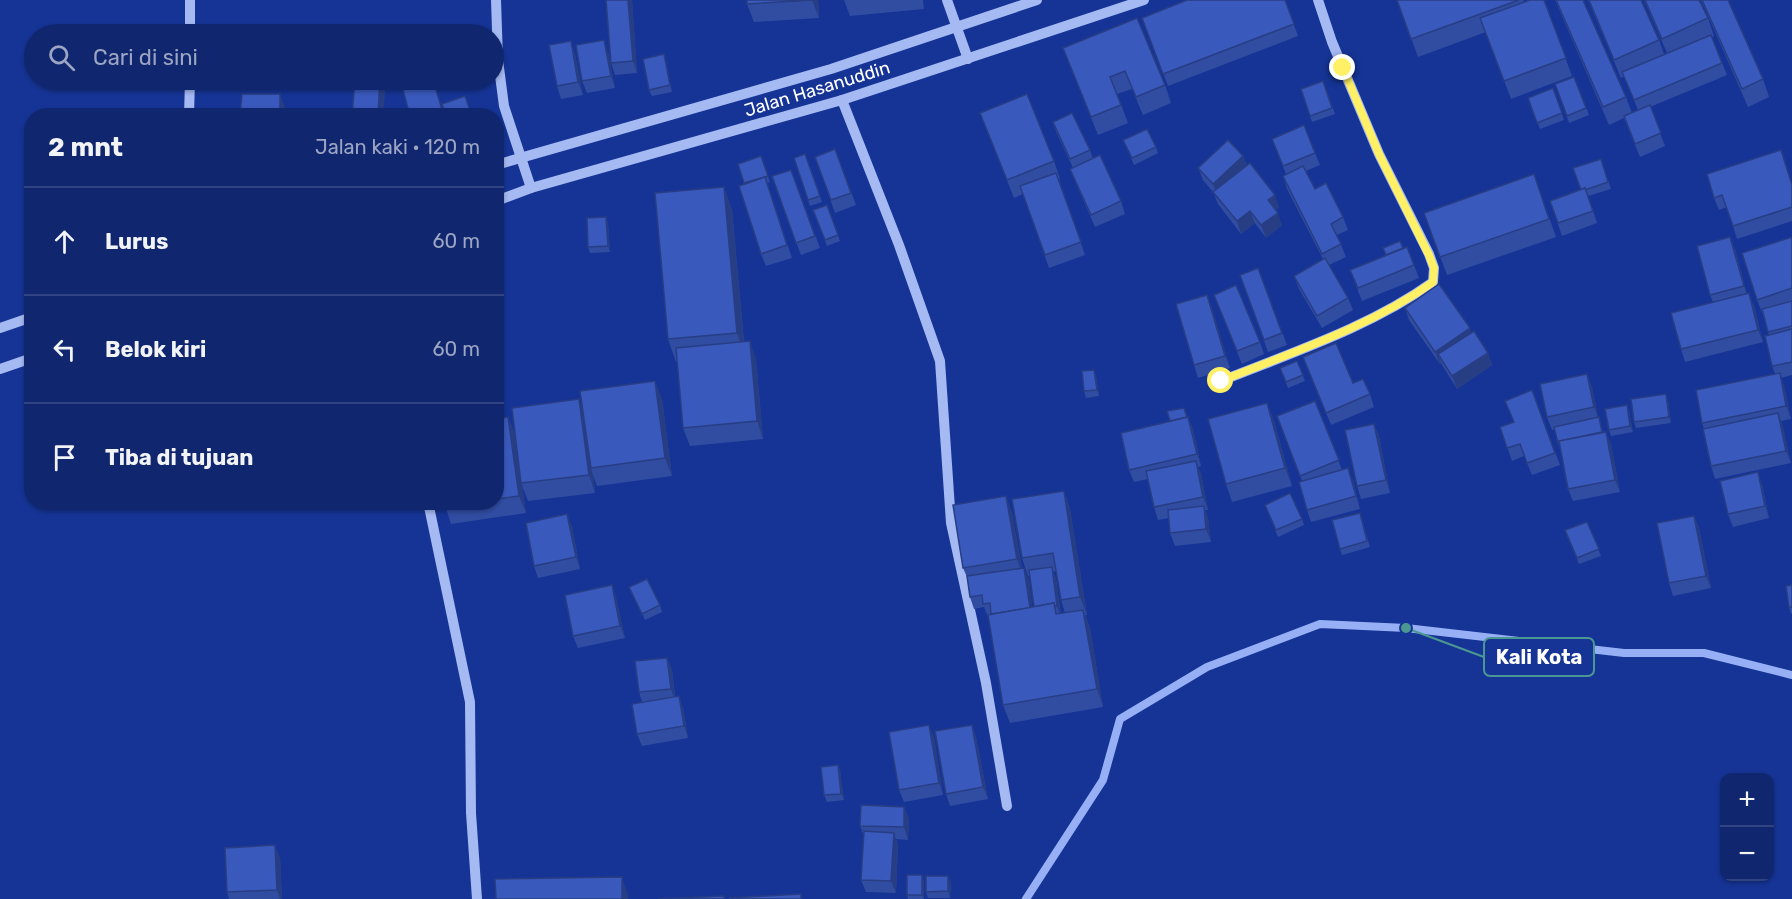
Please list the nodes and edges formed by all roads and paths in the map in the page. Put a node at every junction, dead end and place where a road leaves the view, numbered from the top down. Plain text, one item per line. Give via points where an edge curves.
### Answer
1 (190, 0) edge
2 (496, 0) edge
3 (947, 0) edge
4 (1037, 0) edge
5 (1144, 0) edge
6 (1318, 0) edge
7 (190, 24) edge
8 (497, 24) edge
9 (957, 27) junction
10 (968, 58) junction
11 (190, 90) edge
12 (502, 90) edge
13 (842, 100) junction
14 (189, 108) edge
15 (521, 157) junction
16 (504, 162) edge
17 (531, 188) junction
18 (504, 198) edge
19 (24, 320) edge
20 (0, 328) edge
21 (24, 361) edge
22 (0, 369) edge
23 (1221, 381) dead end
24 (430, 510) edge
25 (1007, 806) dead end
26 (477, 899) edge

1 - 7 street
2 - 8 street
3 - 9 street
4 - 9 street, Jalan Hasanuddin
5 - 10 street, Jalan Hasanuddin
6 - 23 street via 1379,154 1429,255 1434,268 1433,282 1362,323
9 - 10 street
9 - 15 street, Jalan Hasanuddin via 831,69
10 - 13 street, Jalan Hasanuddin
11 - 14 street
12 - 15 street
13 - 17 street, Jalan Hasanuddin
13 - 25 street via 940,361 951,522 986,683
15 - 16 street, Jalan Hasanuddin
15 - 17 street
17 - 18 street, Jalan Hasanuddin
19 - 20 street
21 - 22 street
24 - 26 street via 470,702

